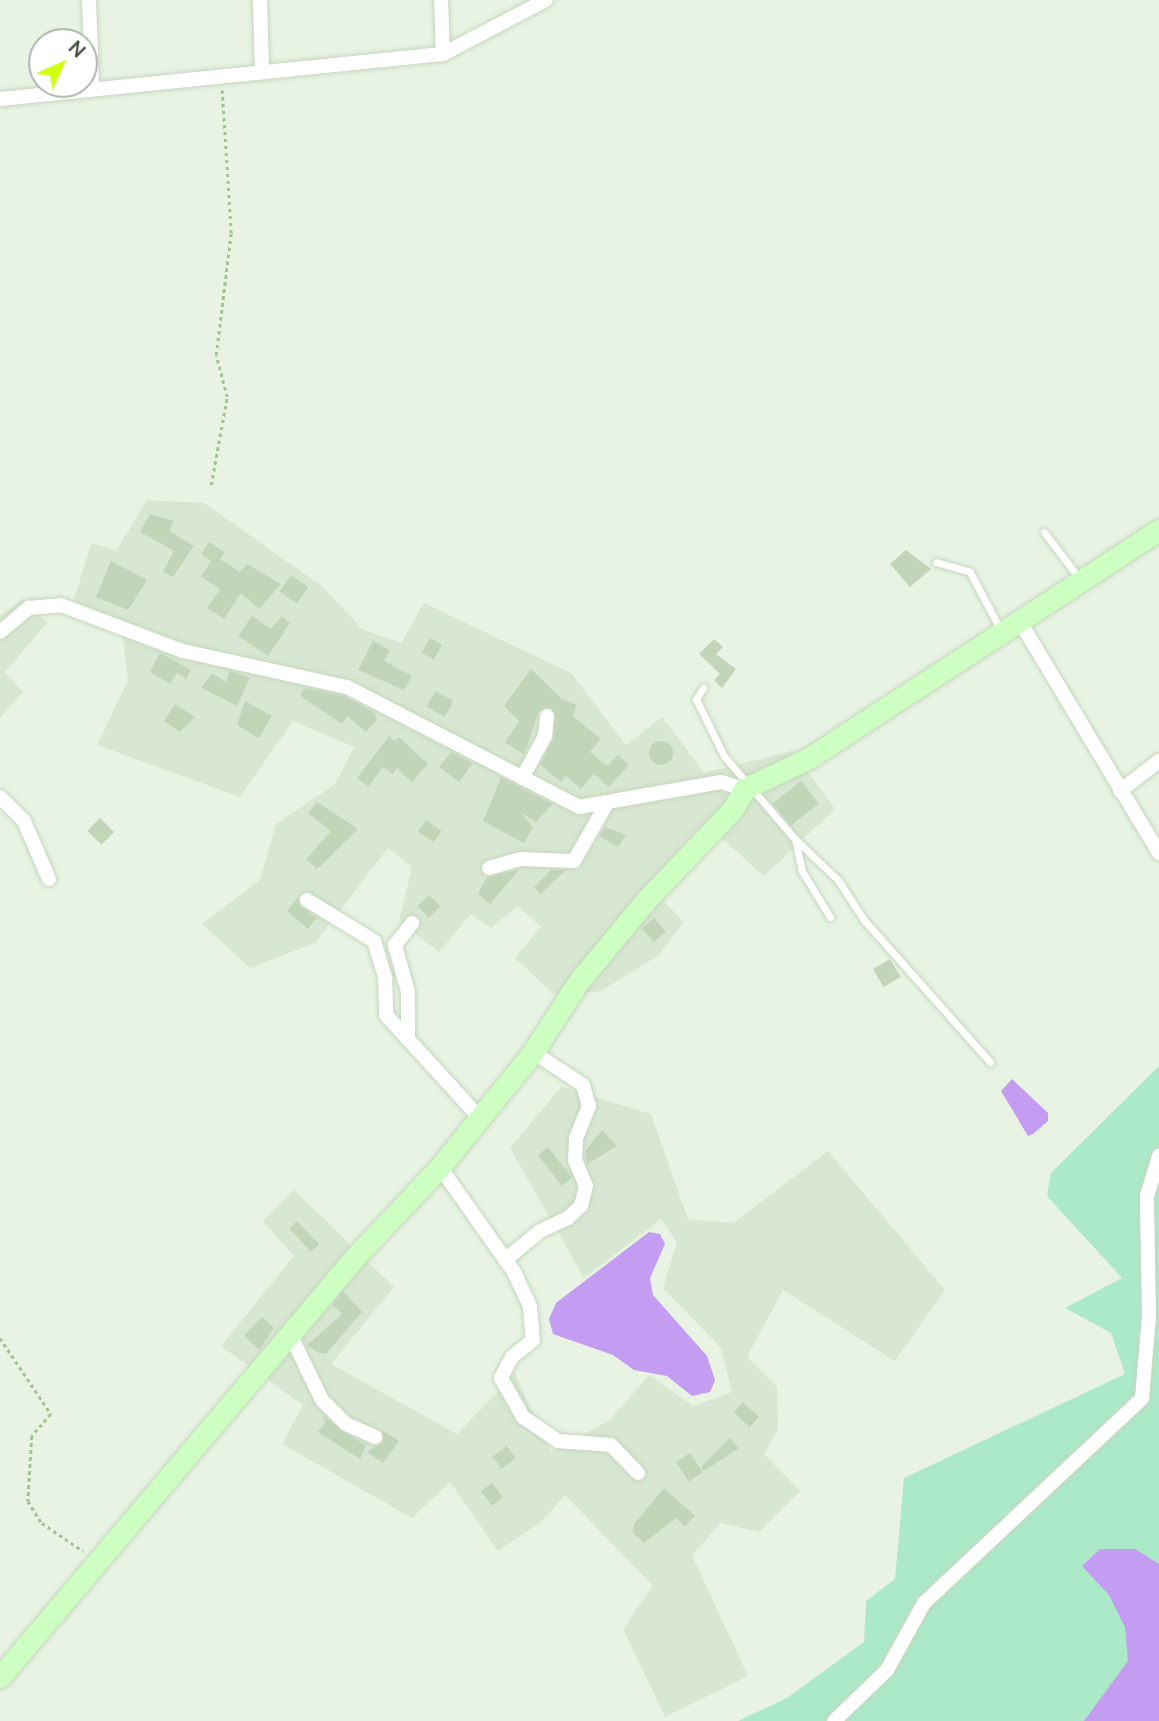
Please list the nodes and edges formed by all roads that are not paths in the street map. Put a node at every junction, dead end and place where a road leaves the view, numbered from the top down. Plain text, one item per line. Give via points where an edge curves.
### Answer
1 (89, 0) edge
2 (260, 0) edge
3 (441, 0) edge
4 (546, 0) edge
5 (90, 28) edge
6 (443, 54) junction
7 (262, 71) junction
8 (98, 87) edge
9 (28, 96) edge
10 (0, 99) edge
11 (1159, 530) edge
12 (1044, 532) dead end
13 (936, 562) dead end
14 (1079, 578) junction
15 (1019, 620) junction
16 (0, 632) edge
17 (1002, 633) junction
18 (703, 688) dead end
19 (548, 716) dead end
20 (1159, 761) edge
21 (522, 778) junction
22 (748, 787) junction
23 (1120, 791) junction
24 (0, 797) edge
25 (607, 803) junction
26 (795, 839) junction
27 (1159, 853) edge
28 (489, 868) dead end
29 (49, 879) dead end
30 (307, 900) dead end
31 (830, 917) dead end
32 (412, 923) dead end
33 (408, 1035) junction
34 (533, 1052) junction
35 (990, 1062) dead end
36 (478, 1116) junction
37 (1159, 1156) edge
38 (440, 1167) junction
39 (505, 1259) junction
40 (291, 1336) junction
41 (375, 1437) dead end
42 (638, 1473) dead end
43 (0, 1677) edge
44 (834, 1721) edge

1 - 5 street
2 - 7 street
3 - 6 street
4 - 6 street
6 - 7 street
7 - 8 street
9 - 10 street
11 - 14 street
12 - 14 lane
13 - 17 lane via 970,572
14 - 15 street
15 - 17 street
15 - 23 street
16 - 21 street via 29,608 61,605 183,651 347,687
17 - 22 street via 809,758
18 - 22 lane via 696,699 706,721 730,766
19 - 21 street via 545,736
20 - 23 street
21 - 25 street via 572,805
22 - 25 street via 720,782
22 - 26 lane
22 - 34 street via 579,981
23 - 27 street
24 - 29 street via 24,821
25 - 28 street via 575,861 521,859
26 - 31 lane via 802,871
26 - 35 lane via 838,880 864,920
30 - 33 street via 374,941 385,978 382,1008
32 - 33 street via 395,945 408,992
33 - 36 street
34 - 36 street
34 - 39 street via 583,1086 589,1106 576,1138 575,1160 586,1186 575,1212
36 - 38 street
37 - 44 street via 1147,1196 1149,1316 1142,1398 924,1603 887,1670
38 - 39 street
38 - 40 street via 355,1257
39 - 42 street via 524,1290 535,1329 533,1340 512,1357 501,1378 523,1416 558,1441 611,1445
40 - 41 street via 322,1400 346,1424
40 - 43 street

